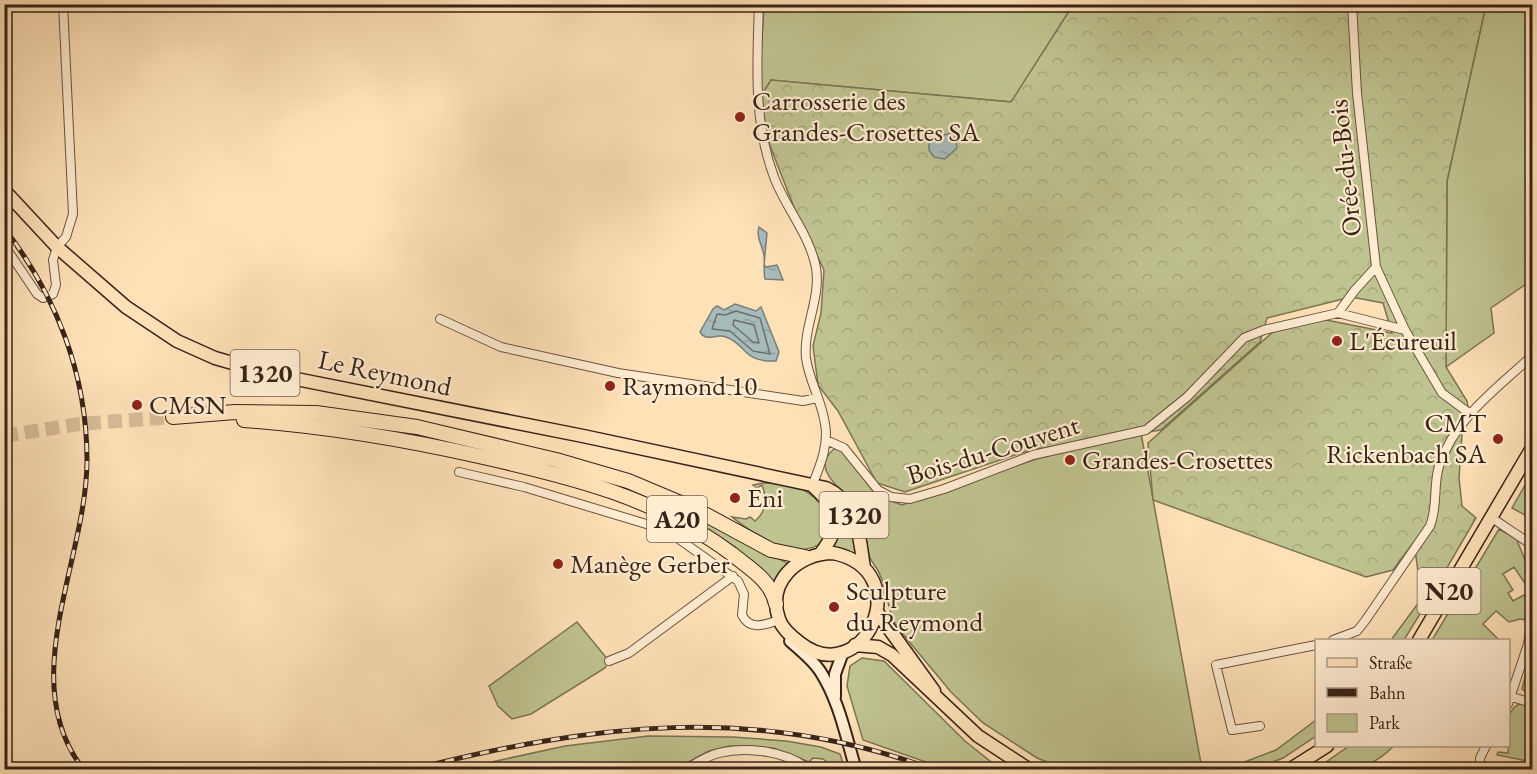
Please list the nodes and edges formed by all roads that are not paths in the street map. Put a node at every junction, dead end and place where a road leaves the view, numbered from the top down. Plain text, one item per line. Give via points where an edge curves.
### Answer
1 (63, 4) edge
2 (759, 4) edge
3 (1352, 4) edge
4 (4, 190) edge
5 (4, 245) edge
6 (57, 247) junction
7 (1376, 267) junction
8 (1338, 314) junction
9 (440, 319) dead end
10 (1405, 330) junction
11 (1533, 356) edge
12 (817, 398) junction
13 (1470, 413) junction
14 (826, 440) junction
15 (1533, 448) edge
16 (459, 471) dead end
17 (812, 486) junction
18 (1492, 518) junction
19 (1532, 544) edge
20 (821, 553) junction
21 (805, 557) junction
22 (864, 568) junction
23 (733, 576) junction
24 (776, 604) junction
25 (877, 612) junction
26 (1533, 615) edge
27 (780, 623) junction
28 (1336, 639) edge
29 (1420, 639) edge
30 (855, 645) junction
31 (1315, 645) edge
32 (843, 652) junction
33 (609, 661) dead end
34 (1510, 700) edge
35 (942, 702) junction
36 (1533, 703) edge
37 (836, 704) junction
38 (1260, 726) dead end
39 (1325, 747) edge
40 (1486, 747) edge
41 (685, 770) edge
42 (810, 770) edge
43 (856, 770) edge
44 (1030, 770) edge
45 (1289, 770) edge
46 (1393, 770) edge
47 (1406, 770) edge
48 (1480, 770) edge

1 - 6 street via 73,214 66,237
2 - 12 street via 757,77 764,142 774,177 812,254 817,275 806,349
3 - 7 street, Orée-du-Bois via 1357,93
4 - 6 main road, Le Reymond / 1320
5 - 6 street via 37,294 44,298 56,290 53,260
6 - 17 main road, Le Reymond / 1320 via 147,322 214,358 271,374
7 - 8 street, Orée-du-Bois
7 - 10 street
8 - 10 street, Bois-du-Couvent
8 - 14 street, Bois-du-Couvent via 1244,338 1187,397 1146,430 1033,455 916,498 897,499 882,493 844,448
9 - 12 street via 501,347 618,373 803,401
10 - 13 street via 1442,393
11 - 13 street
12 - 14 street
13 - 28 street via 1438,469 1436,510 1430,526 1357,631
14 - 17 street
15 - 18 main road, N20
16 - 23 street via 666,530
17 - 20 main road, 1320 via 830,503 835,516 834,534
17 - 22 main road, 1320 via 837,494 852,512 859,528
18 - 19 street
18 - 29 main road, N20
20 - 21 main road
20 - 22 main road via 841,554
21 - 24 main road via 786,573
21 - 24 highway, A20 via 771,550 697,510 628,481 417,427 316,413 235,412 173,417 278,422 358,432 594,484 656,508 697,530 759,575 772,590
22 - 25 main road via 876,589
23 - 27 street via 743,590 742,615 748,623
23 - 33 street via 628,653
24 - 27 main road
25 - 30 main road via 869,633
25 - 35 main road
26 - 34 street
27 - 32 main road via 811,650 826,655
27 - 37 main road via 789,640 820,671
30 - 32 main road
30 - 35 main road via 886,651
31 - 38 street via 1216,664 1232,730
32 - 37 main road via 835,674
34 - 36 street
35 - 44 main road via 990,745
37 - 43 main road
39 - 45 main road
40 - 48 street
41 - 42 street via 729,751 768,752 795,760
46 - 47 street

